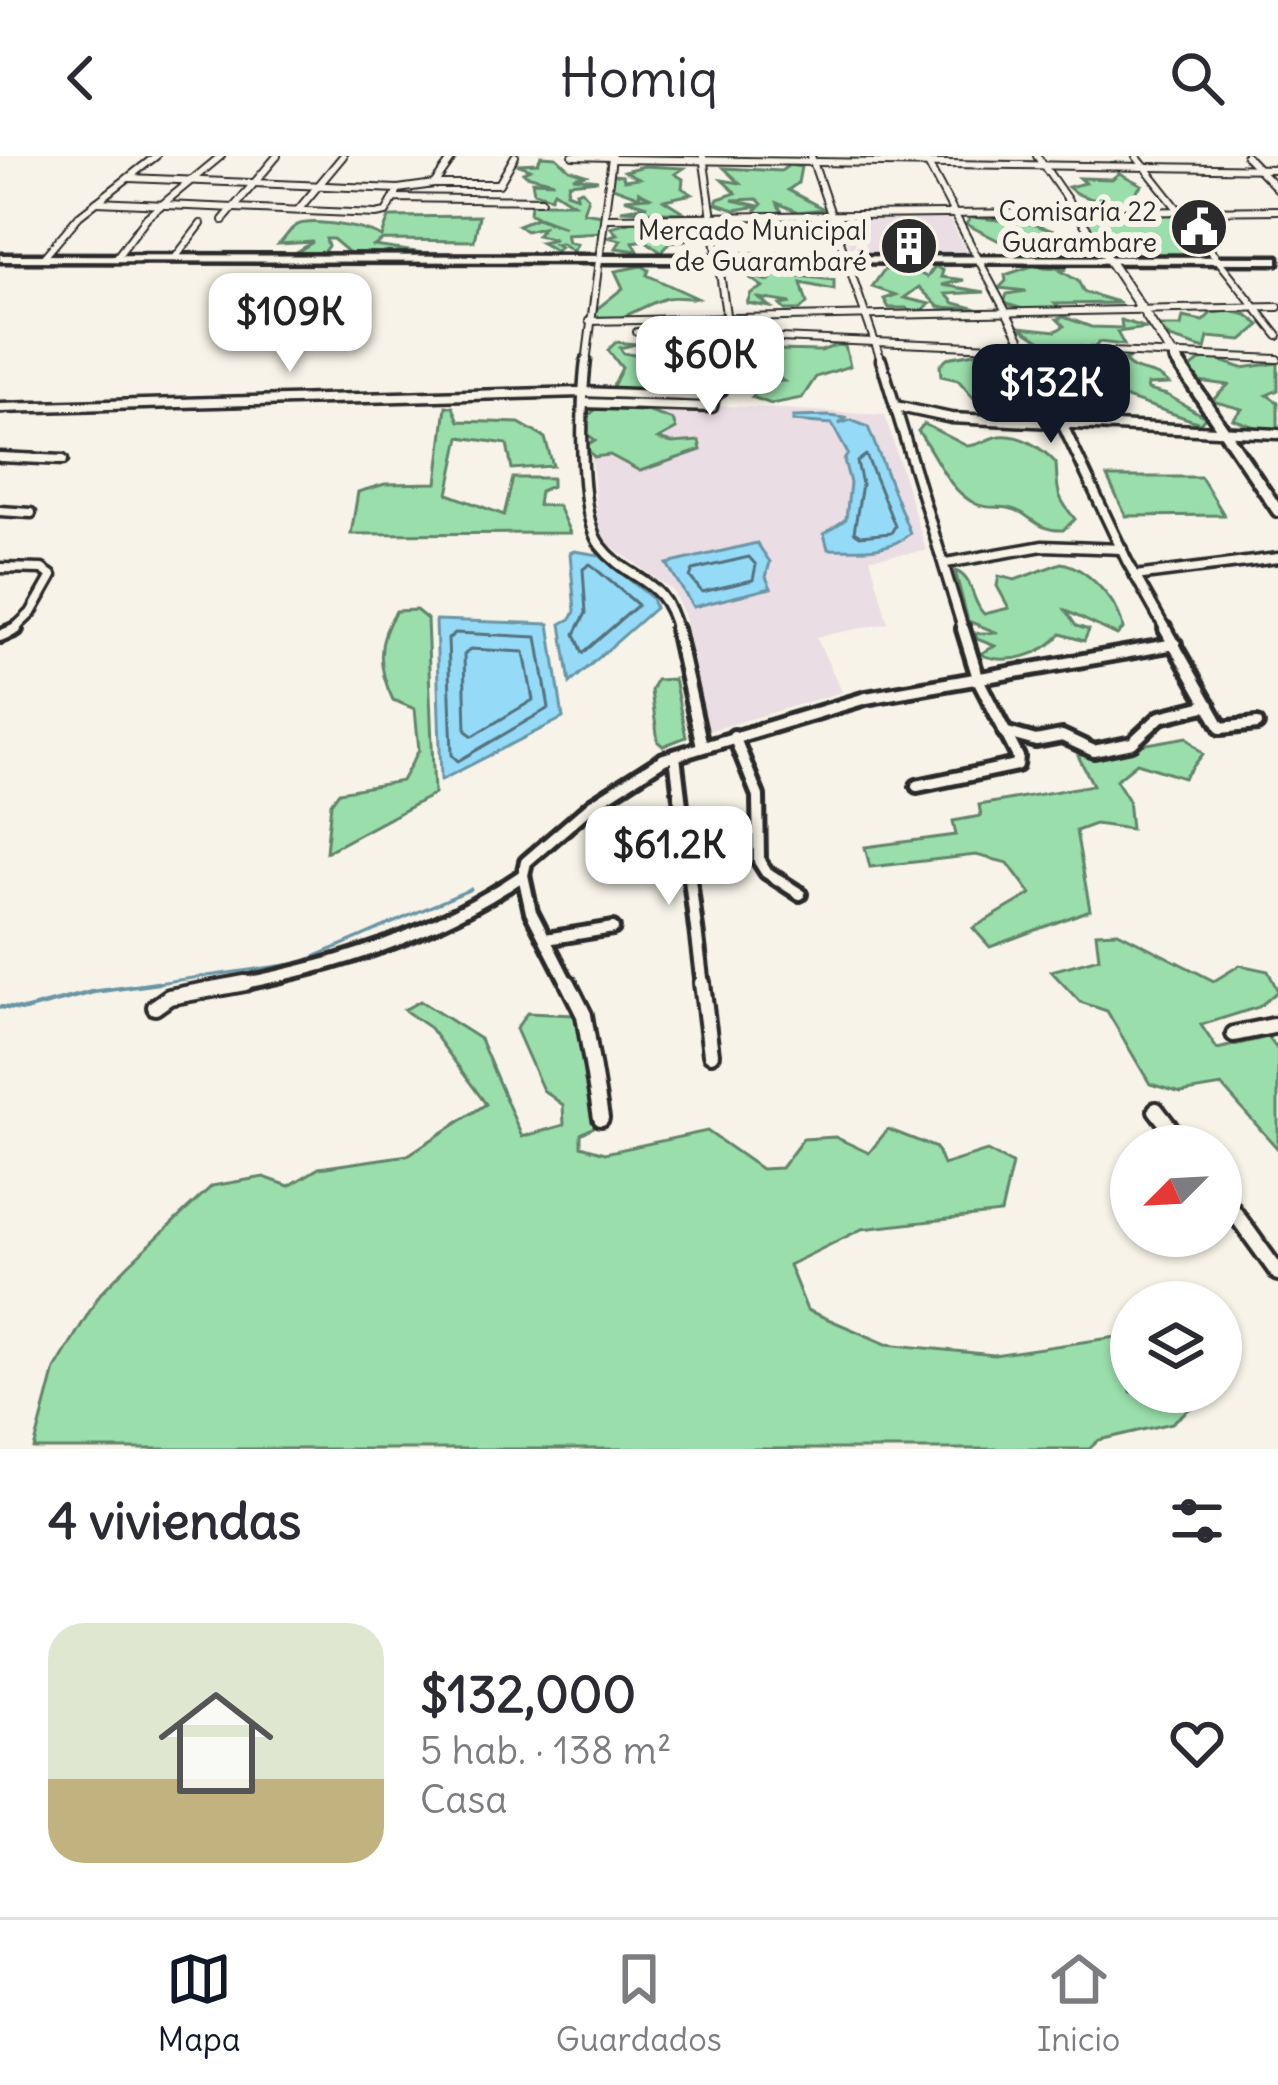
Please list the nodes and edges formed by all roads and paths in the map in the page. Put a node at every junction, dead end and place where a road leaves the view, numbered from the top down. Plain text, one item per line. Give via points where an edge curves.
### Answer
1 (155, 156) edge
2 (220, 156) edge
3 (277, 156) edge
4 (343, 156) edge
5 (454, 156) edge
6 (515, 156) edge
7 (572, 156) edge
8 (924, 156) edge
9 (1037, 156) edge
10 (1136, 156) edge
11 (1246, 156) edge
12 (612, 158) edge
13 (703, 159) edge
14 (812, 160) edge
15 (928, 165) junction
16 (1044, 166) junction
17 (1146, 168) junction
18 (1258, 169) junction
19 (1278, 170) edge
20 (129, 178) junction
21 (196, 180) junction
22 (254, 182) junction
23 (434, 184) junction
24 (319, 185) junction
25 (1277, 186) edge
26 (398, 188) junction
27 (394, 198) junction
28 (541, 200) dead end
29 (97, 202) junction
30 (163, 204) junction
31 (233, 207) junction
32 (1278, 209) edge
33 (298, 210) junction
34 (1180, 211) junction
35 (1077, 212) junction
36 (955, 214) junction
37 (831, 215) junction
38 (709, 217) junction
39 (608, 218) junction
40 (223, 220) dead end
41 (201, 224) dead end
42 (44, 257) junction
43 (116, 257) junction
44 (0, 258) edge
45 (175, 258) junction
46 (597, 258) junction
47 (716, 259) junction
48 (844, 259) junction
49 (980, 259) junction
50 (1109, 260) junction
51 (1216, 260) junction
52 (1278, 260) edge
53 (1278, 307) edge
54 (1254, 308) junction
55 (1144, 310) junction
56 (1007, 313) junction
57 (866, 317) junction
58 (723, 320) junction
59 (589, 321) junction
60 (637, 332) dead end
61 (729, 335) junction
62 (1278, 336) edge
63 (875, 340) junction
64 (1024, 346) junction
65 (1175, 354) junction
66 (1278, 359) edge
67 (582, 398) junction
68 (895, 406) junction
69 (0, 407) edge
70 (1066, 425) junction
71 (1226, 434) junction
72 (1275, 436) edge
73 (0, 457) edge
74 (63, 460) dead end
75 (0, 511) edge
76 (1278, 511) edge
77 (31, 513) dead end
78 (1122, 549) junction
79 (1278, 558) edge
80 (946, 563) junction
81 (0, 568) edge
82 (1135, 576) junction
83 (0, 636) edge
84 (1175, 644) junction
85 (980, 681) junction
86 (1209, 705) junction
87 (1257, 724) dead end
88 (1004, 732) junction
89 (734, 736) junction
90 (702, 746) junction
91 (675, 756) junction
92 (916, 786) dead end
93 (523, 875) junction
94 (800, 894) dead end
95 (613, 928) dead end
96 (546, 938) junction
97 (155, 1007) dead end
98 (1278, 1025) edge
99 (1234, 1034) dead end
100 (711, 1054) dead end
101 (1156, 1110) dead end
102 (601, 1118) dead end
103 (1168, 1125) edge
104 (1242, 1223) edge
105 (1278, 1273) edge

1 - 20 street
2 - 21 street
3 - 22 street
4 - 24 street
5 - 23 street
6 - 23 street via 499,184
7 - 12 street
8 - 15 street
9 - 16 street
10 - 17 street
11 - 18 street
12 - 13 street
12 - 39 street
13 - 14 street
13 - 38 street
14 - 15 street
14 - 37 street
15 - 16 street
15 - 36 street
16 - 17 street
16 - 35 street
17 - 18 street
17 - 34 street
18 - 19 street
18 - 25 street
20 - 21 street
20 - 29 street
21 - 22 street
21 - 30 street
22 - 24 street
22 - 31 street
23 - 26 street
24 - 26 street
24 - 33 street
26 - 27 street
27 - 28 street
27 - 33 street via 379,214
29 - 30 street
29 - 42 street
30 - 31 street
30 - 43 street
31 - 33 street
31 - 40 street
32 - 34 street
34 - 35 street
34 - 51 street
35 - 36 street
35 - 50 street
36 - 37 street
36 - 49 street
37 - 38 street
37 - 48 street
38 - 39 street
38 - 47 street
39 - 46 street
41 - 45 street
42 - 43 main road
42 - 44 main road
43 - 45 main road
45 - 46 main road
46 - 47 main road
46 - 59 street
47 - 48 main road
47 - 58 street
48 - 49 main road
48 - 57 street
49 - 50 main road
49 - 56 street
50 - 51 main road
50 - 55 main road
51 - 52 main road
51 - 54 street
53 - 54 street
54 - 55 street
54 - 62 street
55 - 56 street
55 - 65 main road
56 - 57 street
56 - 64 street
57 - 58 street
57 - 63 street
58 - 59 street
58 - 61 street
59 - 67 street
60 - 61 street
61 - 63 street
61 - 67 street via 712,407
63 - 64 street
63 - 68 street
64 - 65 street
64 - 70 street
65 - 66 street
65 - 71 main road
67 - 69 street
67 - 90 street via 591,528 598,543 670,602
68 - 70 street
68 - 80 street
70 - 71 street
70 - 78 street
71 - 72 street
71 - 76 main road
73 - 74 street
75 - 77 street
78 - 80 street via 1043,546
78 - 82 street
79 - 82 street
80 - 85 street
81 - 83 street via 52,576 24,624
82 - 84 street
84 - 85 street
84 - 86 street
85 - 88 street
85 - 89 street via 866,698
86 - 87 street via 1221,728
86 - 88 street via 1160,717 1132,743 1094,752 1062,736 1036,741
88 - 92 street via 1017,765
89 - 90 street
89 - 94 street via 764,824 759,861
90 - 91 street
91 - 93 street via 592,805 526,862
91 - 100 street
93 - 96 street
93 - 97 street via 475,908 320,969 169,997
95 - 96 street
96 - 102 street via 584,1015
98 - 99 street
101 - 103 street
104 - 105 street

